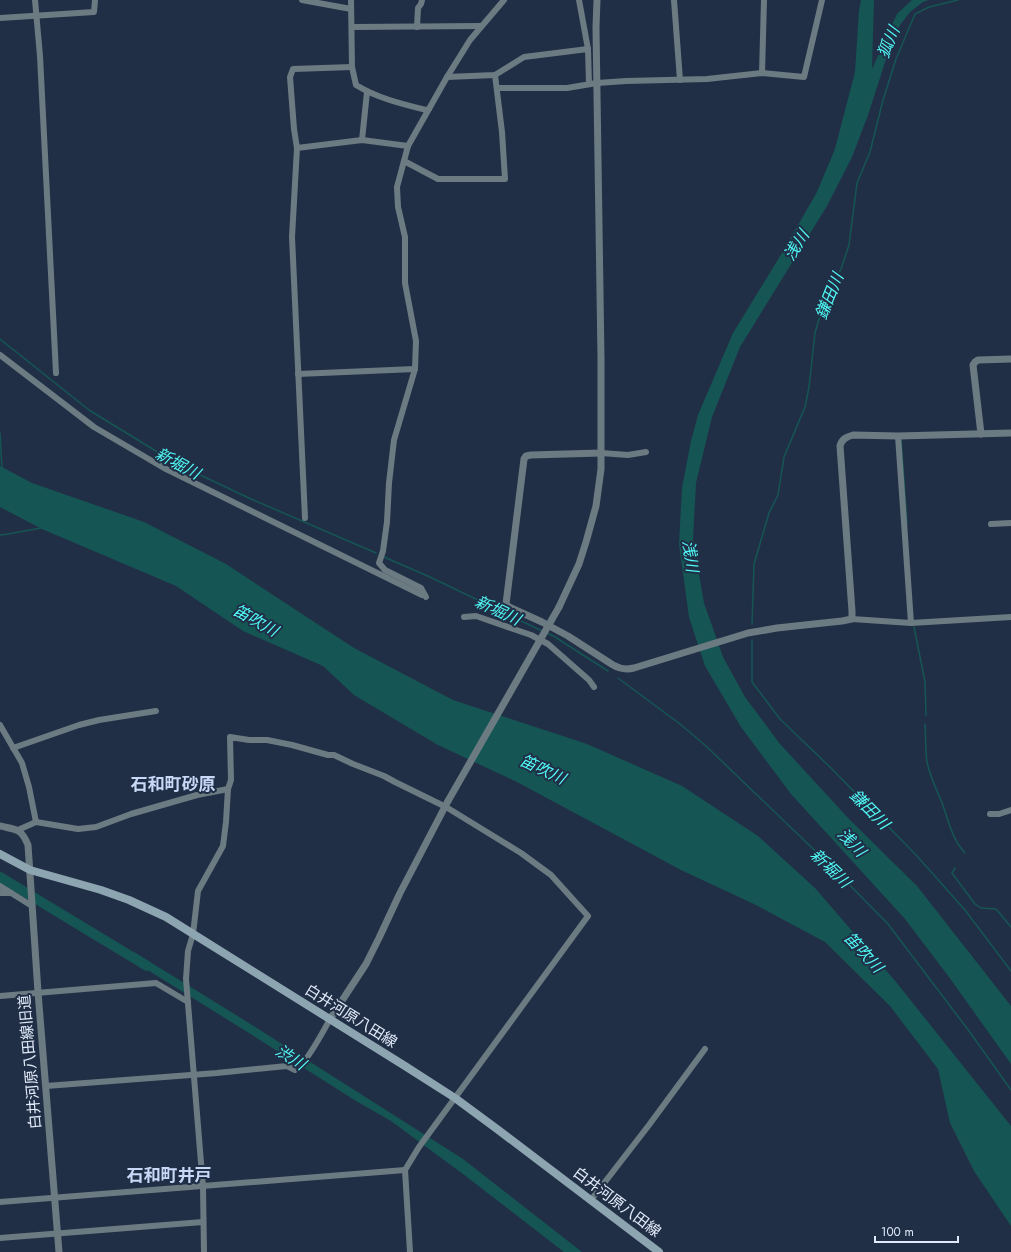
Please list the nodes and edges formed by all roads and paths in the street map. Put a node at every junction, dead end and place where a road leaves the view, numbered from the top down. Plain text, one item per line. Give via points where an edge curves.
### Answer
1 (36, 0) edge
2 (95, 0) edge
3 (302, 0) edge
4 (351, 0) edge
5 (422, 0) edge
6 (504, 0) edge
7 (579, 0) edge
8 (597, 0) edge
9 (674, 0) edge
10 (764, 0) edge
11 (822, 0) edge
12 (351, 9) junction
13 (37, 16) junction
14 (0, 18) edge
15 (417, 26) junction
16 (481, 26) junction
17 (352, 27) junction
18 (588, 49) junction
19 (352, 67) junction
20 (762, 73) junction
21 (495, 75) junction
22 (447, 77) junction
23 (680, 80) junction
24 (597, 83) junction
25 (589, 84) junction
26 (497, 88) junction
27 (367, 92) junction
28 (429, 110) junction
29 (362, 140) junction
30 (408, 146) junction
31 (297, 148) junction
32 (404, 161) junction
33 (0, 355) edge
34 (1011, 359) edge
35 (415, 368) junction
36 (56, 373) dead end
37 (298, 374) junction
38 (1011, 433) edge
39 (981, 434) junction
40 (898, 436) junction
41 (646, 452) dead end
42 (601, 453) junction
43 (305, 518) dead end
44 (1011, 523) edge
45 (991, 524) dead end
46 (464, 617) dead end
47 (1011, 617) edge
48 (852, 618) junction
49 (911, 623) junction
50 (594, 687) dead end
51 (156, 711) dead end
52 (0, 725) edge
53 (13, 748) junction
54 (228, 789) junction
55 (447, 804) junction
56 (1011, 810) edge
57 (990, 814) dead end
58 (36, 822) junction
59 (0, 826) edge
60 (18, 830) junction
61 (0, 854) edge
62 (30, 870) junction
63 (0, 886) edge
64 (11, 892) junction
65 (0, 893) edge
66 (32, 904) junction
67 (193, 934) junction
68 (38, 992) junction
69 (0, 996) edge
70 (187, 1000) junction
71 (330, 1019) junction
72 (705, 1049) dead end
73 (193, 1074) junction
74 (46, 1086) junction
75 (455, 1098) junction
76 (405, 1170) junction
77 (202, 1187) junction
78 (54, 1198) junction
79 (590, 1200) junction
80 (0, 1202) edge
81 (203, 1222) junction
82 (57, 1234) junction
83 (0, 1238) edge
84 (59, 1252) edge
85 (204, 1252) edge
86 (410, 1252) edge
87 (659, 1252) edge

1 - 13 street
2 - 13 street via 94,12
3 - 12 street
4 - 12 street
5 - 15 street via 418,8
6 - 16 street
7 - 18 street
8 - 24 street
9 - 23 street
10 - 20 street
11 - 20 street via 804,77
12 - 17 street
13 - 14 street
13 - 36 street
15 - 16 street
15 - 17 street
16 - 22 street
17 - 19 street
18 - 21 street via 524,58
18 - 25 street
19 - 27 street via 356,85
19 - 31 street via 293,69 290,77
20 - 23 street
21 - 22 street
21 - 26 street
22 - 28 street
23 - 24 street
24 - 25 street
24 - 42 street
25 - 26 street via 567,88
26 - 32 street via 505,179 438,179
27 - 28 street
27 - 29 street
28 - 30 street
29 - 30 street
29 - 31 street
30 - 32 street
31 - 37 street via 292,237
32 - 35 street via 397,187 398,207 405,237 405,283 416,341
33 - 35 street via 94,427 164,468 424,596 421,588 385,570 379,563 387,522 388,483 394,440
34 - 39 street via 978,360 973,365
35 - 37 street
37 - 43 street
38 - 39 street
39 - 40 street
40 - 48 street via 852,435 844,438 840,446
40 - 49 street
41 - 42 street via 628,455
42 - 48 street via 531,455 524,459 506,604 509,607 568,636 619,668 625,669 760,631
42 - 55 street, bridge via 596,506 579,564 559,607
44 - 45 street
46 - 50 street via 476,616 531,635 548,644
47 - 49 street
48 - 49 street
51 - 53 street via 79,725
52 - 53 street
53 - 58 street via 22,763
54 - 55 street via 230,737 267,740 328,756 334,755
54 - 58 street via 126,815 96,827 78,829
54 - 67 street via 223,846 198,891
55 - 71 street via 366,964
55 - 75 street via 545,870 588,916
56 - 57 street
58 - 60 street
59 - 60 street
60 - 62 street, 白井河原八田線旧道 via 24,835 28,845
61 - 62 main road, 白井河原八田線
62 - 66 street, 白井河原八田線旧道
62 - 67 main road, 白井河原八田線 via 129,900 166,917
63 - 64 street
64 - 65 street
64 - 66 street
66 - 68 street, 白井河原八田線旧道
67 - 70 street via 188,950
67 - 71 main road, 白井河原八田線
68 - 69 street
68 - 70 street via 156,983
68 - 74 street, 白井河原八田線旧道
70 - 73 street
71 - 73 street via 299,1069 287,1066
71 - 75 main road, 白井河原八田線
72 - 79 street
73 - 74 street
73 - 77 street
74 - 78 street, 白井河原八田線旧道
75 - 76 street
75 - 79 main road, 白井河原八田線
76 - 77 street
76 - 86 street
77 - 78 street
77 - 81 street
78 - 80 street
78 - 82 street, 白井河原八田線旧道
79 - 87 main road, 白井河原八田線
81 - 82 street
81 - 85 street
82 - 83 street
82 - 84 street, 白井河原八田線旧道

